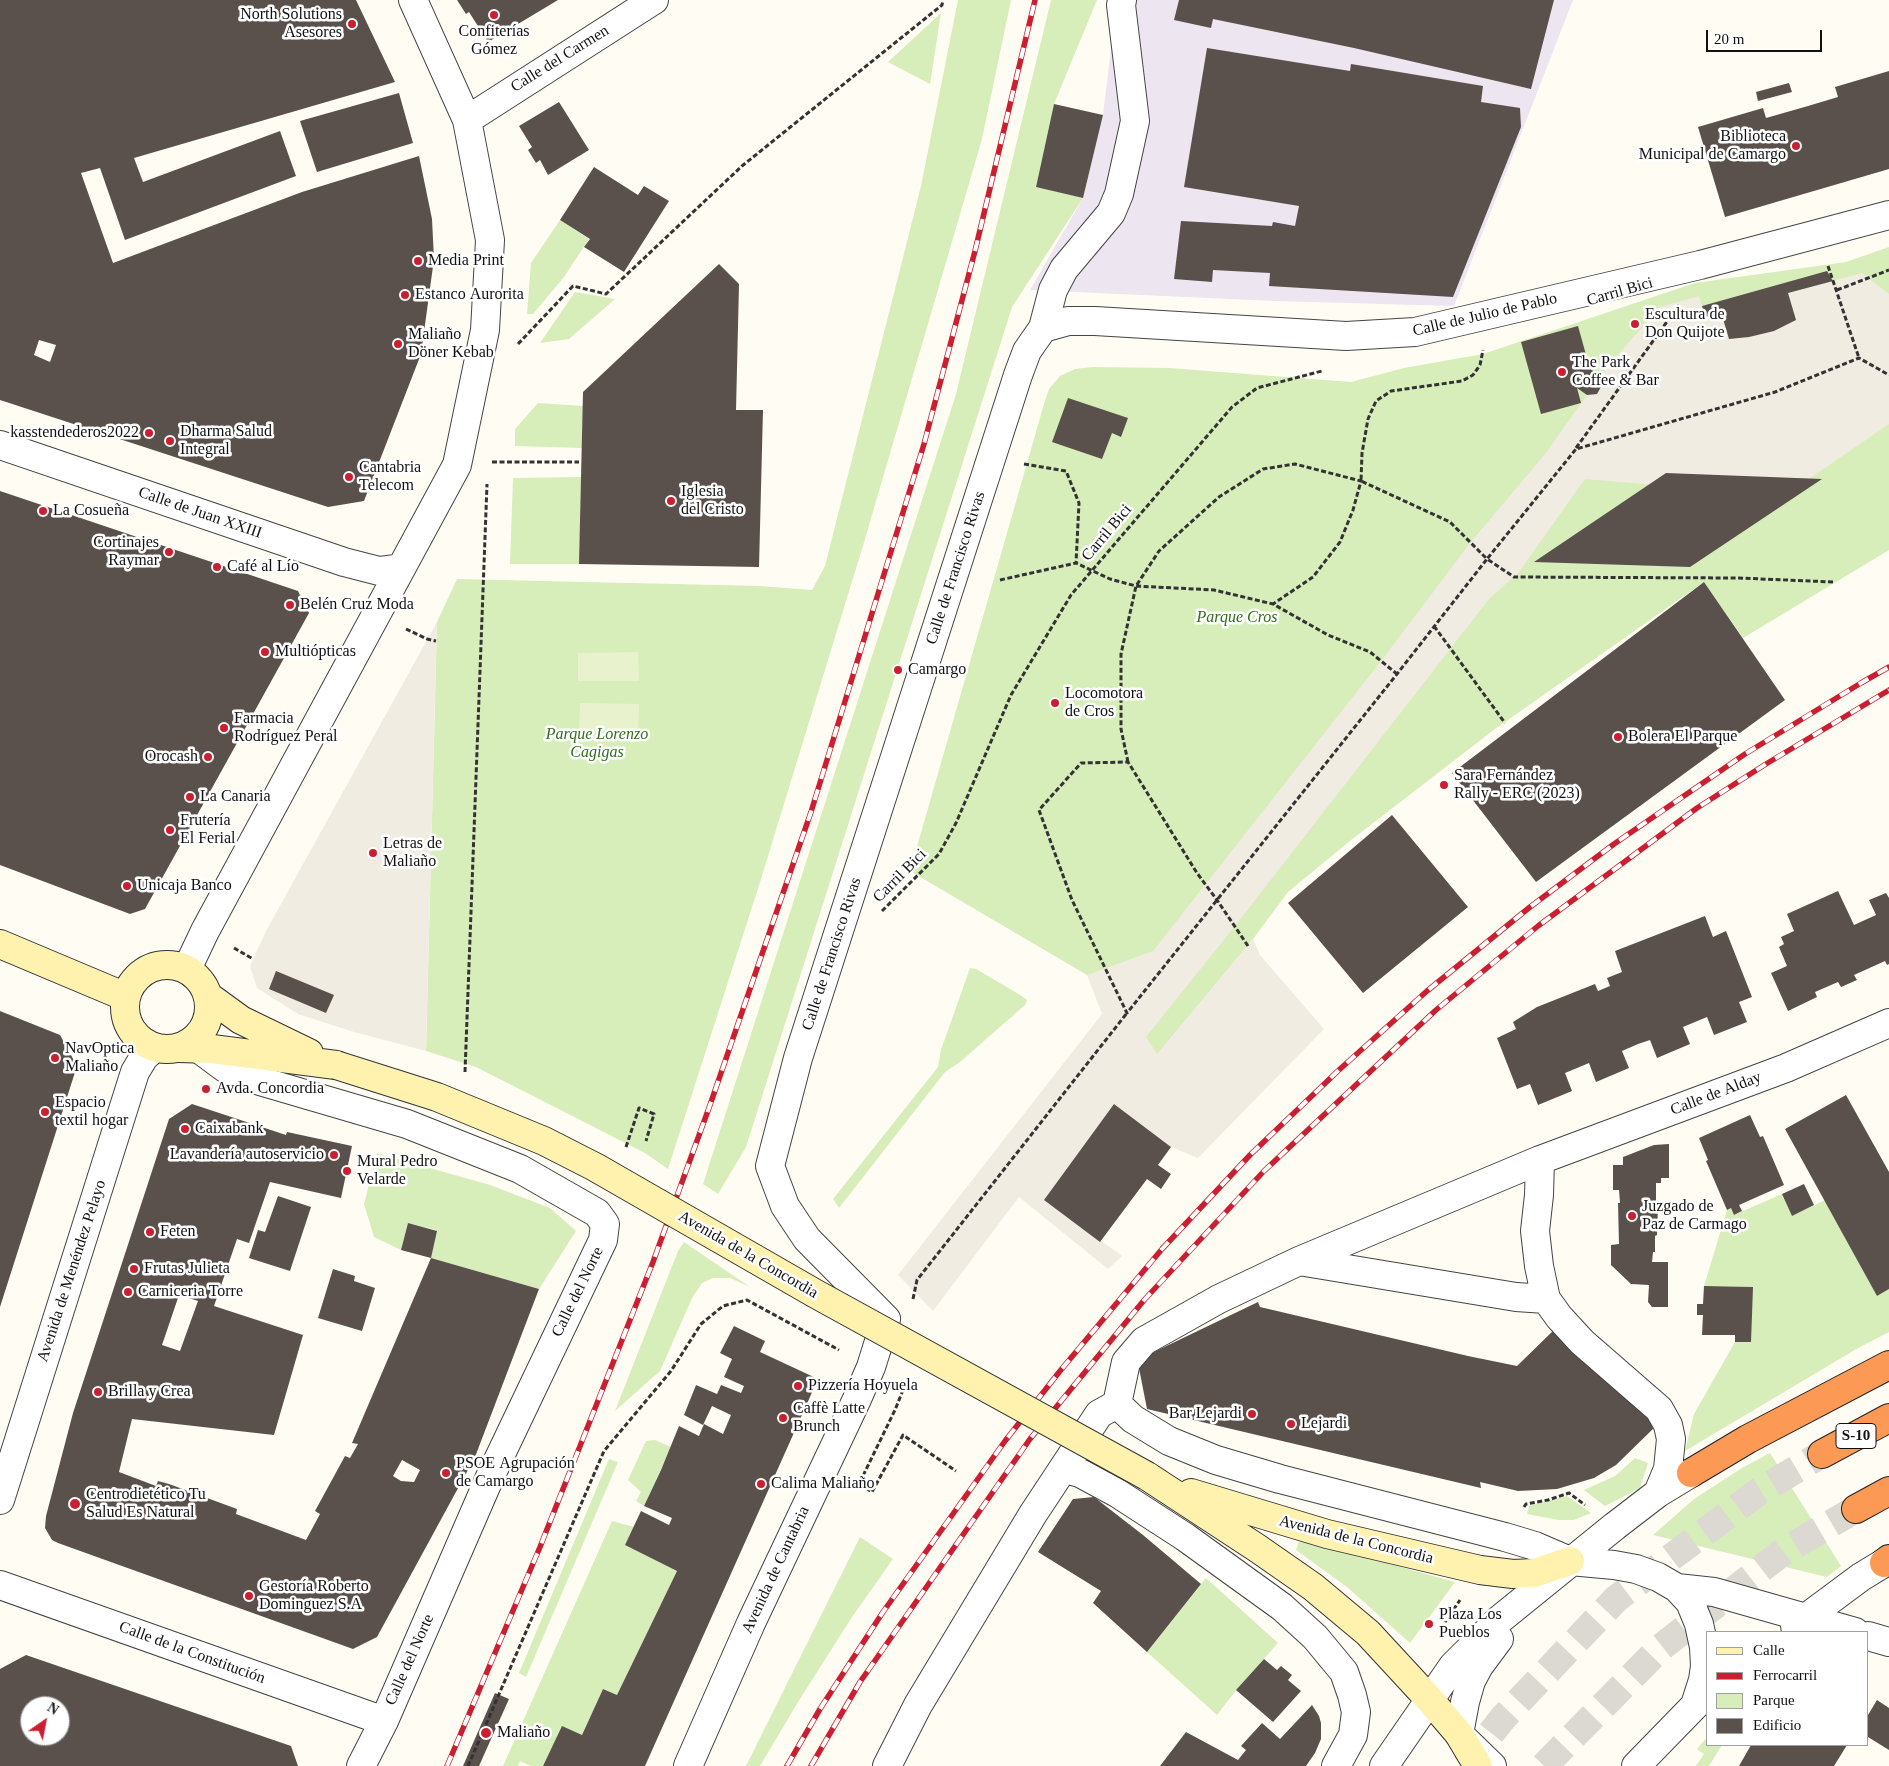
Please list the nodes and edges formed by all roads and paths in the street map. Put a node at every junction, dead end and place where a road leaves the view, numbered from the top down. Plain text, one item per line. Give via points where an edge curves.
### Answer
1 (413, 0) edge
2 (654, 0) edge
3 (943, 0) edge
4 (1122, 0) edge
5 (467, 120) junction
6 (1889, 215) edge
7 (1828, 264) dead end
8 (1889, 270) edge
9 (1836, 290) junction
10 (1683, 301) dead end
11 (1043, 328) junction
12 (518, 345) dead end
13 (1482, 347) dead end
14 (1859, 358) junction
15 (1324, 371) dead end
16 (1889, 375) edge
17 (0, 445) edge
18 (1576, 448) junction
19 (493, 453) dead end
20 (491, 462) junction
21 (579, 462) dead end
22 (1023, 464) dead end
23 (489, 468) dead end
24 (488, 474) dead end
25 (1361, 481) junction
26 (1487, 559) junction
27 (1076, 563) junction
28 (401, 568) junction
29 (1091, 571) junction
30 (1000, 580) dead end
31 (1833, 582) dead end
32 (1136, 586) junction
33 (1273, 604) junction
34 (1434, 626) junction
35 (401, 627) dead end
36 (436, 641) dead end
37 (1396, 674) junction
38 (1505, 723) dead end
39 (1128, 762) junction
40 (1217, 900) junction
41 (880, 914) dead end
42 (0, 944) edge
43 (1248, 946) dead end
44 (187, 969) junction
45 (208, 996) junction
46 (126, 997) junction
47 (1127, 1013) junction
48 (1889, 1023) edge
49 (177, 1048) junction
50 (336, 1066) junction
51 (465, 1079) dead end
52 (646, 1141) dead end
53 (623, 1155) dead end
54 (1540, 1160) junction
55 (822, 1256) joint
56 (1299, 1261) junction
57 (1546, 1299) junction
58 (911, 1307) dead end
59 (1889, 1365) edge
60 (871, 1367) junction
61 (903, 1390) dead end
62 (1117, 1404) junction
63 (892, 1418) dead end
64 (1889, 1418) edge
65 (1822, 1454) tunnel mouth
66 (1064, 1469) junction
67 (956, 1471) dead end
68 (1691, 1473) joint
69 (1147, 1476) junction
70 (1889, 1491) edge
71 (1658, 1493) junction
72 (0, 1500) edge
73 (1587, 1507) dead end
74 (1856, 1509) tunnel mouth
75 (1522, 1510) dead end
76 (1570, 1561) junction
77 (1887, 1561) edge
78 (1544, 1584) junction
79 (0, 1585) edge
80 (1677, 1588) junction
81 (1462, 1597) dead end
82 (1443, 1625) dead end
83 (1796, 1625) edge
84 (1846, 1631) edge
85 (1869, 1636) edge
86 (1889, 1642) edge
87 (1702, 1698) edge
88 (1429, 1699) junction
89 (384, 1721) junction
90 (1459, 1734) junction
91 (361, 1766) edge
92 (468, 1766) edge
93 (688, 1766) edge
94 (887, 1766) edge
95 (1336, 1766) edge
96 (1384, 1766) edge
97 (1478, 1766) edge
98 (1492, 1766) edge
99 (1636, 1766) edge

1 - 5 street
2 - 5 street, Calle del Carmen
3 - 12 path via 942,6 742,166 606,294 573,286
4 - 11 street, Calle de Francisco Rivas via 1135,121 1119,194 1111,213 1064,269 1053,290
5 - 28 street via 490,240 485,330 457,464
6 - 11 street, Calle de Julio de Pablo via 1415,332 1346,336 1095,321 1068,321
7 - 9 path
8 - 9 path
9 - 14 path
10 - 18 path
11 - 55 street, Calle de Francisco Rivas via 1027,351 1018,375 798,1058 776,1140 770,1166 785,1206
13 - 25 path via 1480,365 1474,374 1462,381 1391,391 1376,401 1368,419
14 - 16 path
14 - 18 path via 1775,392
15 - 29 path, Carril Bici via 1257,388 1232,406
17 - 28 street, Calle de Juan XXIII via 344,562 379,571
18 - 26 path
19 - 20 path
20 - 21 path
20 - 23 path
22 - 27 path via 1066,471 1079,503
24 - 51 path
25 - 26 path via 1450,522
25 - 32 path via 1296,464 1262,469 1219,497 1159,551
25 - 33 path via 1340,542 1313,577
26 - 31 path via 1514,577 1739,578
26 - 34 path
27 - 29 path
27 - 30 path
28 - 44 street
29 - 32 path
29 - 41 path, Carril Bici via 1071,595 1010,695 956,823 939,854
32 - 33 path via 1214,590
32 - 39 path via 1121,654 1121,729
33 - 37 path via 1328,635 1370,652
34 - 37 path
34 - 38 path
35 - 36 path
37 - 40 path
39 - 40 path
39 - 47 path via 1081,763 1038,810 1072,900
40 - 43 path
40 - 47 path
42 - 46 street
44 - 45 street via 202,984
44 - 46 street via 171,965 147,969 130,986
45 - 49 street via 207,1022 191,1042
45 - 50 street, Avenida de la Concordia via 263,1032
46 - 49 street via 124,1009 133,1034 142,1042
47 - 58 path via 917,1280
48 - 54 street, Calle de Alday via 1786,1068
49 - 50 street, Avenida de la Concordia via 257,1054
49 - 72 street, Avenida de Menéndez Pelayo via 144,1058 135,1072
49 - 89 street, Calle del Norte via 242,1075 407,1124 520,1169 597,1213 605,1224 603,1240 490,1477
50 - 69 street, Avenida de la Concordia, bridge via 438,1097 544,1141
52 - 53 path via 654,1114 639,1108
54 - 56 street, Calle de Alday
54 - 57 street via 1535,1231
55 - 60 street, Avenida de Cantabria via 886,1319
56 - 57 street via 1516,1298
56 - 62 street, Calle de Alday via 1144,1340 1126,1362
57 - 71 street via 1582,1342 1659,1409 1668,1426 1671,1445 1668,1469
59 - 68 highway via 1748,1439
60 - 61 path
60 - 92 path via 747,1300 723,1306 701,1324 671,1371 604,1451
60 - 93 street, Avenida de Cantabria
62 - 66 street via 1099,1414
62 - 76 street via 1133,1419 1169,1440 1216,1460 1504,1537
63 - 67 path via 859,1484 872,1492 903,1436
64 - 65 highway, S-10
66 - 94 street via 981,1598 918,1705
66 - 95 street via 1080,1473 1111,1490 1185,1537 1282,1607 1315,1637 1344,1672 1356,1712 1353,1735
68 - 71 street
69 - 76 street, Avenida de la Concordia via 1230,1506 1326,1534 1480,1570 1534,1573
69 - 88 street, Avenida de la Concordia via 1313,1587 1368,1633
70 - 74 highway
71 - 76 street
73 - 75 path via 1569,1493 1526,1504
76 - 78 street
76 - 80 street via 1601,1562 1636,1569
77 - 83 street
78 - 88 street via 1474,1644
78 - 90 street via 1479,1666 1465,1702
79 - 89 street, Calle de la Constitución
80 - 83 street via 1714,1592
80 - 87 street via 1690,1602 1699,1624 1705,1666
81 - 82 path
83 - 84 street
85 - 86 street
87 - 99 street
88 - 90 street, Avenida de la Concordia
88 - 96 street
89 - 91 street, Calle del Norte
90 - 97 street, Avenida de la Concordia
90 - 98 street

